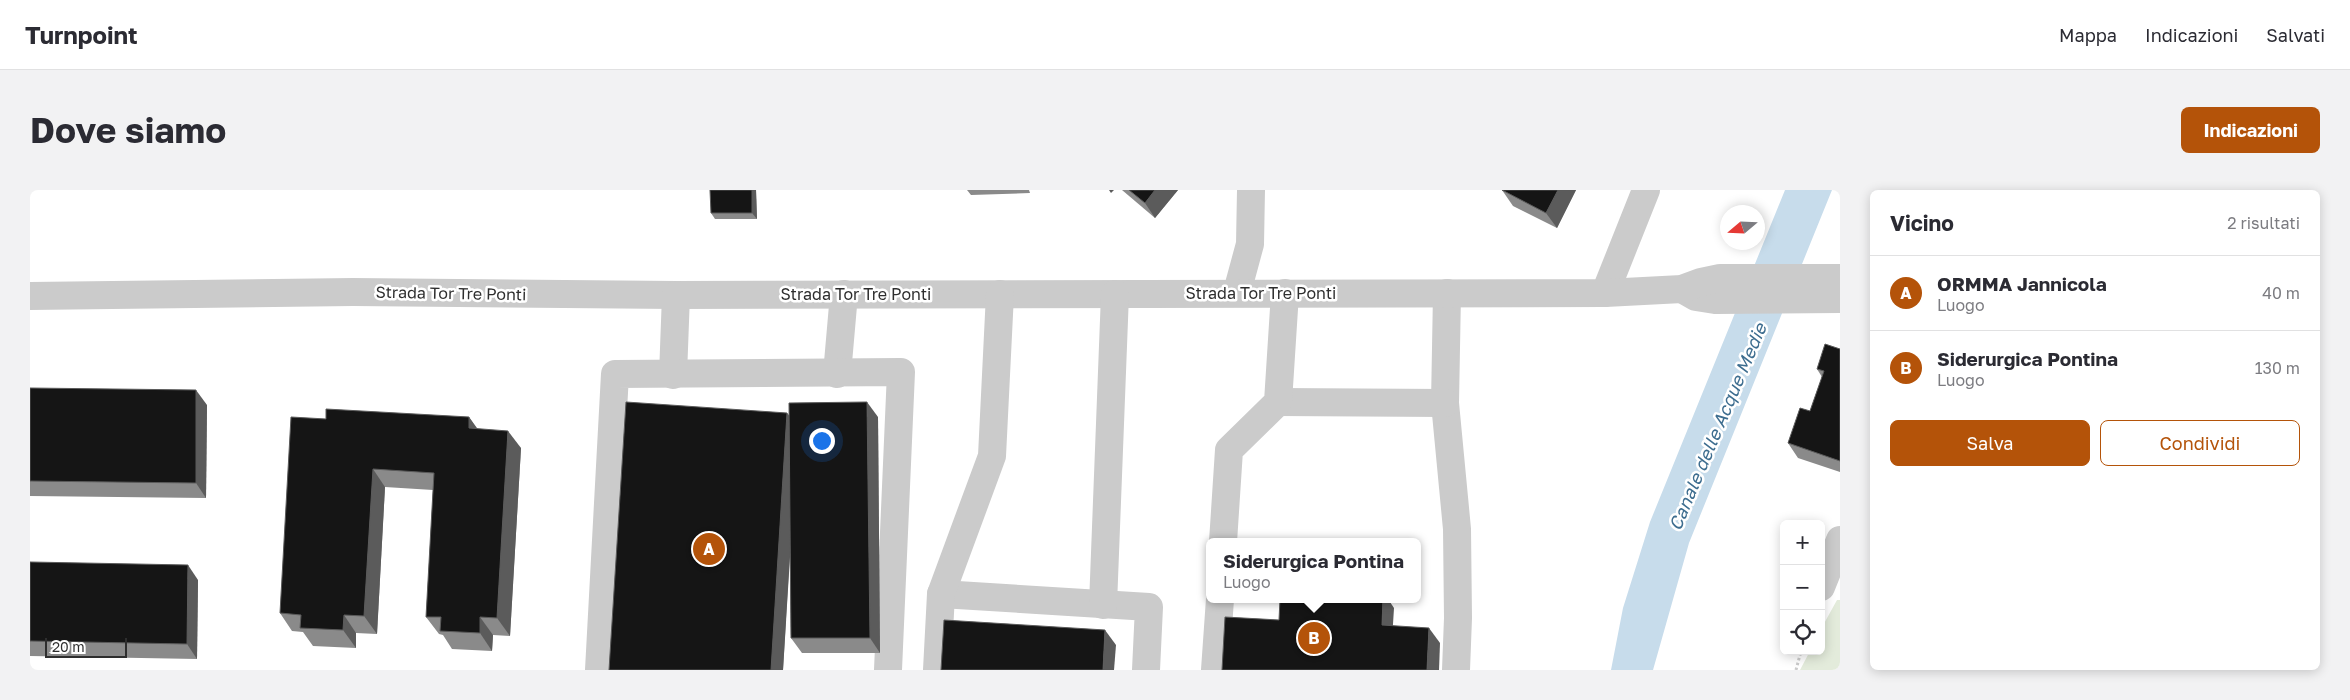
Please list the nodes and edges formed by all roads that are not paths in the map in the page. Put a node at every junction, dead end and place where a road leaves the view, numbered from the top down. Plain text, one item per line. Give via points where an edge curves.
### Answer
1 (1251, 190) edge
2 (1646, 190) edge
3 (1837, 289) edge
4 (1237, 292) junction
5 (1605, 292) junction
6 (1286, 293) junction
7 (1448, 293) junction
8 (844, 294) junction
9 (1000, 294) junction
10 (1115, 294) junction
11 (676, 295) junction
12 (30, 296) edge
13 (837, 374) junction
14 (672, 375) junction
15 (1278, 402) junction
16 (1445, 403) junction
17 (1223, 538) edge
18 (1840, 540) edge
19 (1825, 577) edge
20 (941, 594) junction
21 (1220, 603) edge
22 (1103, 605) junction
23 (599, 670) edge
24 (888, 670) edge
25 (937, 670) edge
26 (1146, 670) edge
27 (1215, 670) edge
28 (1456, 670) edge

1 - 4 street via 1250,244
2 - 5 street
3 - 5 street, Strada Tor Tre Ponti via 1718,289 1696,297 1682,290
4 - 6 street, Strada Tor Tre Ponti
4 - 10 street, Strada Tor Tre Ponti
5 - 7 street, Strada Tor Tre Ponti
6 - 7 street, Strada Tor Tre Ponti
6 - 15 street
7 - 16 street
8 - 9 street, Strada Tor Tre Ponti
8 - 11 street, Strada Tor Tre Ponti
8 - 13 street
9 - 10 street, Strada Tor Tre Ponti
9 - 20 street via 992,456
10 - 22 street
11 - 12 street, Strada Tor Tre Ponti via 353,292
11 - 14 street
13 - 14 street
13 - 24 street via 901,372
14 - 23 street via 616,374
15 - 16 street
15 - 17 street via 1230,450
16 - 28 street via 1456,528
18 - 19 street
20 - 22 street
20 - 25 street
21 - 27 street
22 - 26 street via 1149,607

